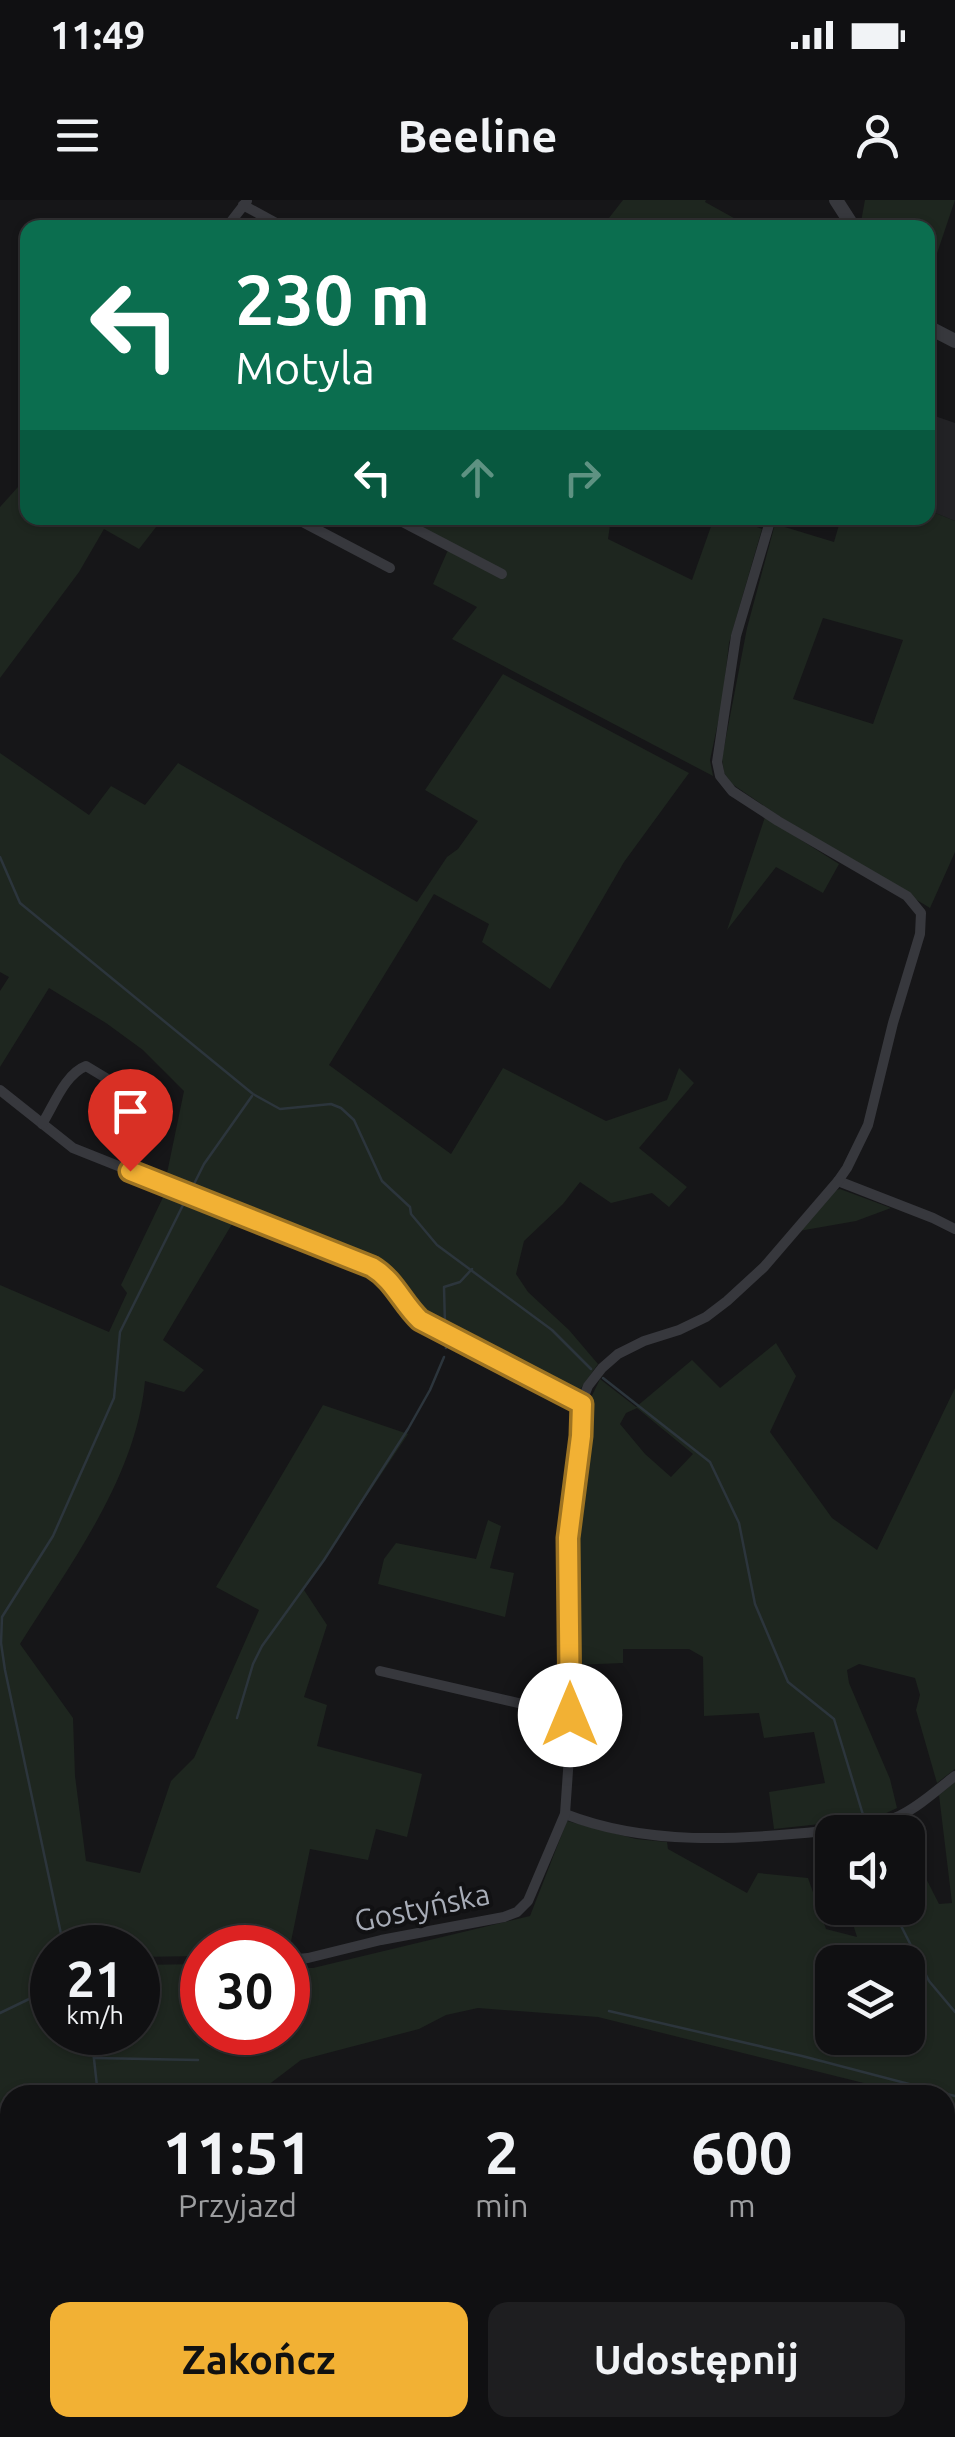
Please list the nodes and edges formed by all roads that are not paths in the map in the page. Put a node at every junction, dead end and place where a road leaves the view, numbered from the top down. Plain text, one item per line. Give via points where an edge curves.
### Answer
1 (245, 203) edge
2 (272, 220) edge
3 (308, 525) edge
4 (408, 525) edge
5 (770, 525) edge
6 (390, 568) dead end
7 (502, 574) dead end
8 (0, 1090) edge
9 (139, 1098) dead end
10 (42, 1124) junction
11 (838, 1181) junction
12 (955, 1229) edge
13 (582, 1404) junction
14 (380, 1671) dead end
15 (570, 1715) junction
16 (955, 1776) edge
17 (566, 1814) junction
18 (310, 1958) edge

1 - 2 street
3 - 6 street
4 - 7 street
5 - 11 street via 736,636 720,776 778,822 907,896 922,922 868,1125
8 - 10 street
9 - 10 street via 80,1067
10 - 13 street via 73,1148 372,1267 420,1320
11 - 12 street
11 - 13 street via 727,1301 618,1354 588,1386
13 - 15 street via 568,1538
14 - 15 street
15 - 17 street
16 - 17 street via 886,1821 756,1838 622,1831
17 - 18 street, Gostyńska via 517,1912

